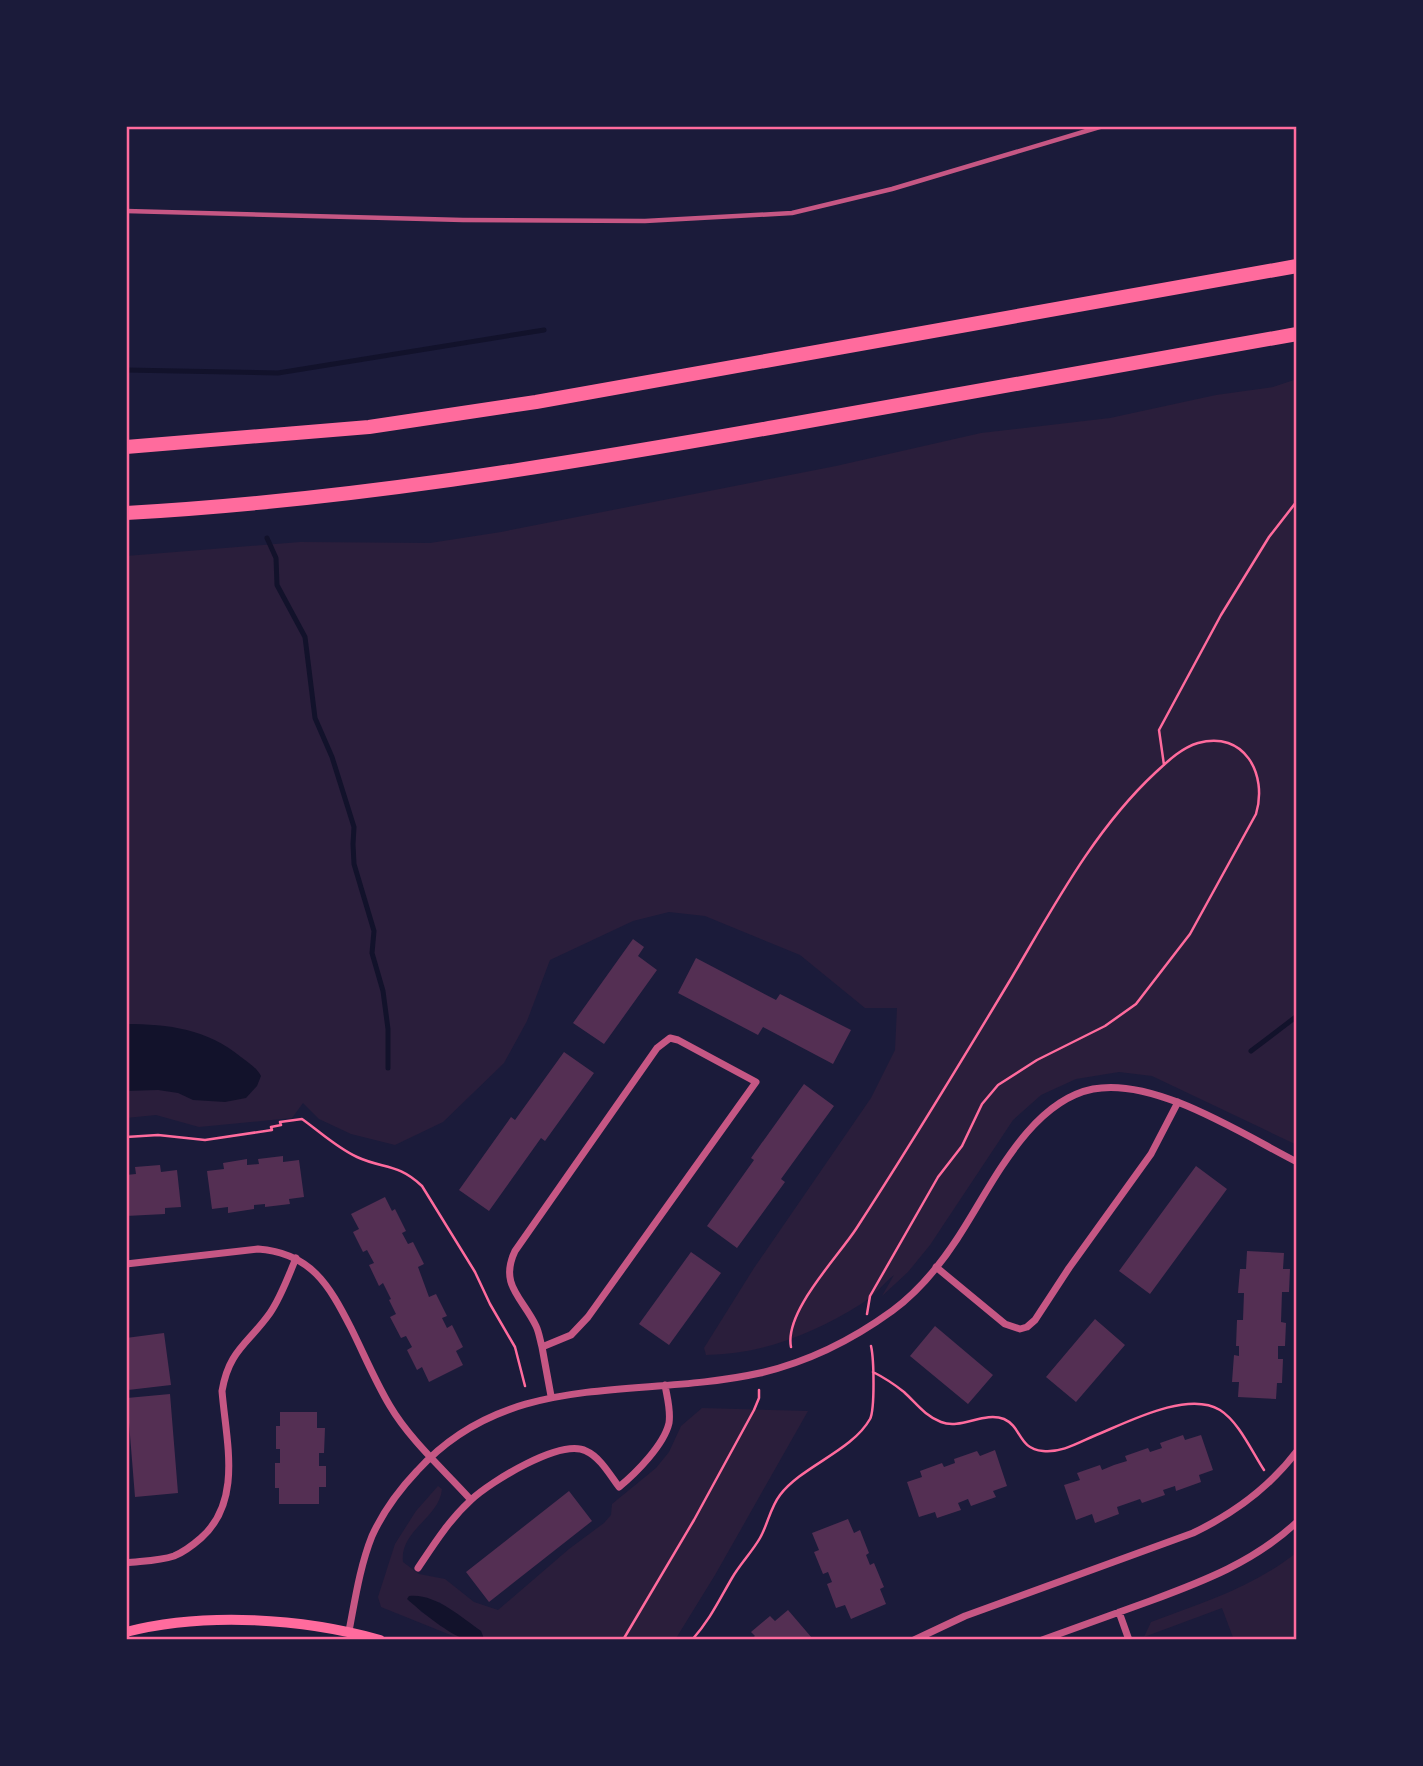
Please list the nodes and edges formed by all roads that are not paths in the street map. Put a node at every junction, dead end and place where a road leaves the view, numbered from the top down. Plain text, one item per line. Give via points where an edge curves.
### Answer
1 (1103, 126) edge
2 (126, 211) edge
3 (1297, 266) edge
4 (1297, 334) edge
5 (126, 447) edge
6 (126, 513) edge
7 (1178, 1102) junction
8 (1297, 1162) edge
9 (296, 1258) junction
10 (126, 1264) edge
11 (936, 1267) junction
12 (542, 1347) junction
13 (665, 1385) junction
14 (551, 1396) junction
15 (1297, 1451) edge
16 (430, 1455) junction
17 (471, 1500) junction
18 (1297, 1522) edge
19 (126, 1563) edge
20 (418, 1568) dead end
21 (1119, 1612) junction
22 (349, 1631) junction
23 (126, 1632) edge
24 (380, 1640) edge
25 (914, 1640) edge
26 (1042, 1640) edge
27 (1129, 1640) edge

1 - 2 lane via 892,189 792,213 645,221
3 - 5 highway via 536,402 369,427
4 - 6 highway via 547,466 374,490
7 - 8 street
7 - 11 street via 1118,1086 1092,1089 1053,1108 1017,1144
7 - 11 street via 1151,1154 1027,1327 1005,1324
9 - 10 street via 258,1249
9 - 16 street via 332,1292 391,1407
9 - 19 street via 270,1313 242,1344 224,1376 229,1488 216,1521 174,1556
11 - 13 street via 895,1308 829,1349 757,1373
12 - 12 street via 571,1335 588,1317 756,1082 678,1040 670,1038 657,1048 509,1263 512,1287 537,1327
12 - 14 street
13 - 14 street
13 - 17 street via 668,1425 642,1466 619,1487 596,1458 575,1448 549,1454
14 - 16 street via 483,1418
15 - 25 street via 1271,1482 1225,1517 1193,1533 965,1616
16 - 17 street
16 - 22 street via 405,1483 372,1536
17 - 20 street
18 - 21 street via 1248,1561
21 - 26 street
21 - 27 street
22 - 23 main road via 234,1621 178,1623
22 - 24 main road

